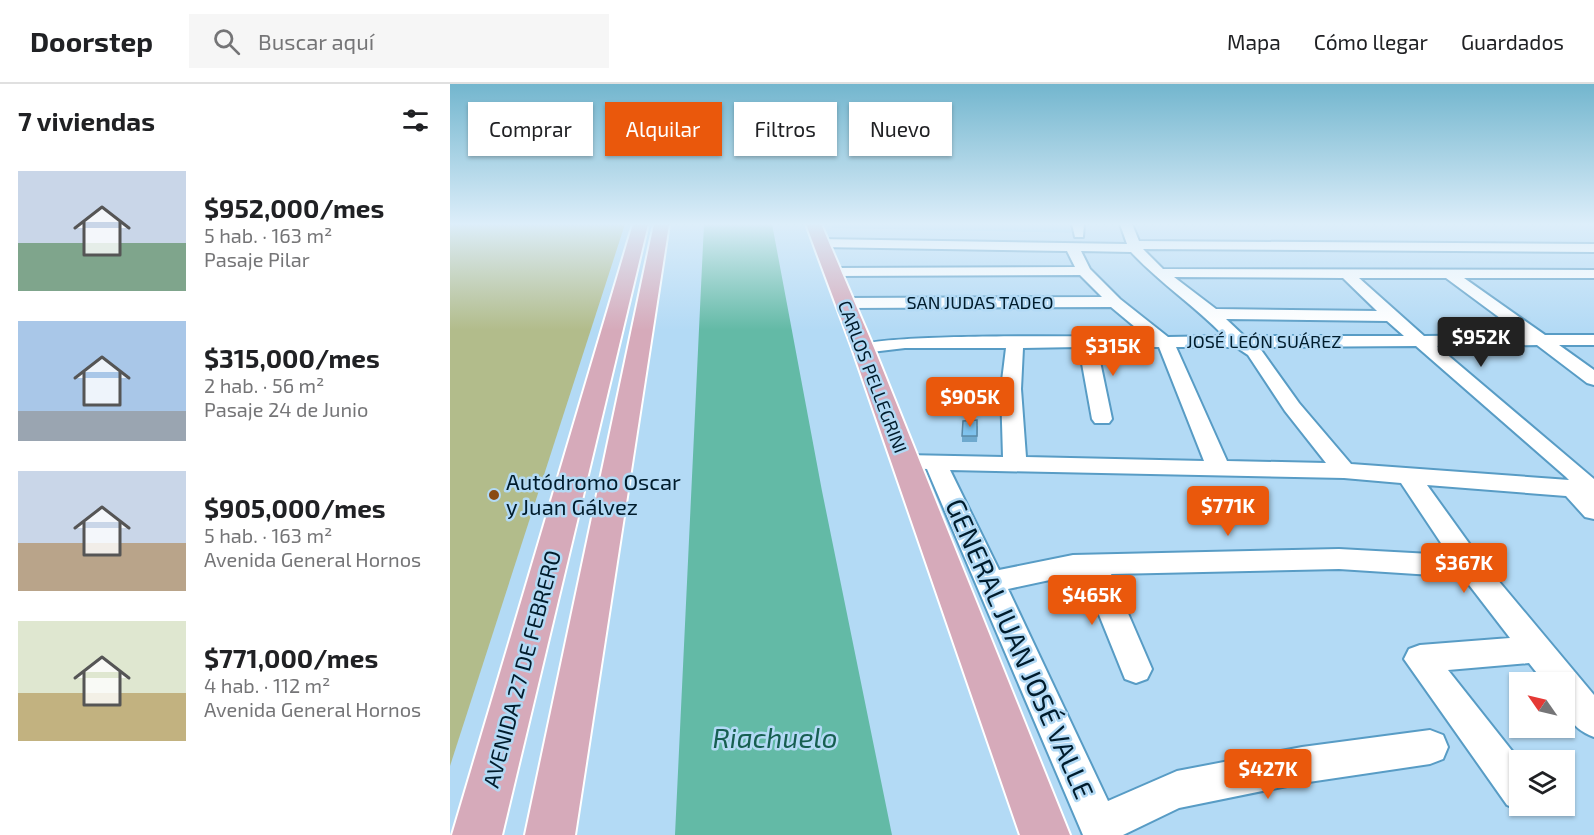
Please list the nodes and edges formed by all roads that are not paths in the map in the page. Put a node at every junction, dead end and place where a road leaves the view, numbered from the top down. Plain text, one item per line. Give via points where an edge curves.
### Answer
1 (632, 259) edge
2 (656, 259) edge
3 (828, 259) edge
4 (905, 259) edge
5 (1082, 259) edge
6 (1148, 259) edge
7 (1432, 259) edge
8 (1556, 259) edge
9 (903, 271) junction
10 (1084, 271) junction
11 (832, 272) junction
12 (1160, 273) junction
13 (1346, 273) junction
14 (1449, 274) junction
15 (1582, 274) edge
16 (1594, 287) edge
17 (1115, 302) junction
18 (845, 303) junction
19 (1212, 314) junction
20 (1391, 315) junction
21 (1594, 340) edge
22 (1543, 341) junction
23 (1015, 342) junction
24 (1087, 342) junction
25 (1163, 342) junction
26 (1240, 342) junction
27 (1422, 343) junction
28 (863, 348) junction
29 (1594, 379) edge
30 (1102, 419) dead end
31 (920, 463) junction
32 (1015, 464) junction
33 (1218, 468) junction
34 (1344, 471) junction
35 (1407, 474) junction
36 (1588, 494) edge
37 (1093, 564) junction
38 (1471, 567) junction
39 (991, 583) junction
40 (1537, 649) junction
41 (1136, 669) dead end
42 (1555, 672) edge
43 (1575, 697) edge
44 (1594, 721) edge
45 (1430, 747) dead end
46 (1509, 777) edge
47 (1100, 830) edge
48 (477, 835) edge
49 (550, 835) edge
50 (1045, 835) edge

1 - 48 main road, AVENIDA 27 DE FEBRERO
2 - 49 main road
3 - 11 main road, CARLOS PELLEGRINI
4 - 9 street
5 - 10 street
6 - 12 street
7 - 14 street
8 - 15 street
9 - 10 street
9 - 11 street
10 - 17 street
11 - 18 main road, CARLOS PELLEGRINI
12 - 13 street
12 - 19 street
13 - 14 street
13 - 20 street
14 - 15 street
14 - 22 street
15 - 16 street
17 - 18 street, SAN JUDAS TADEO
17 - 25 street
18 - 28 main road, CARLOS PELLEGRINI
19 - 20 street
19 - 26 street
20 - 27 street
21 - 22 street, JOSÉ LEÓN SUÁREZ
22 - 27 street, JOSÉ LEÓN SUÁREZ
22 - 29 street
23 - 24 street, JOSÉ LEÓN SUÁREZ
23 - 28 street, JOSÉ LEÓN SUÁREZ via 900,343
23 - 32 street via 1011,389
24 - 25 street, JOSÉ LEÓN SUÁREZ
24 - 30 street
25 - 26 street, JOSÉ LEÓN SUÁREZ
25 - 33 street
26 - 27 street, JOSÉ LEÓN SUÁREZ
26 - 34 street via 1254,351 1292,407
27 - 36 street via 1574,472
28 - 31 main road, CARLOS PELLEGRINI
31 - 32 street
31 - 39 street, GENERAL JUAN JOSÉ VALLE
31 - 50 main road, GENERAL JUAN JOSÉ VALLE
32 - 33 street
33 - 34 street
34 - 35 street
35 - 36 street
35 - 38 street
37 - 38 street via 1308,558
37 - 39 street via 1047,568
37 - 41 street
38 - 40 street
39 - 47 street, GENERAL JUAN JOSÉ VALLE
40 - 42 street
40 - 46 street via 1420,659
43 - 44 street
45 - 47 street via 1302,765 1177,790

